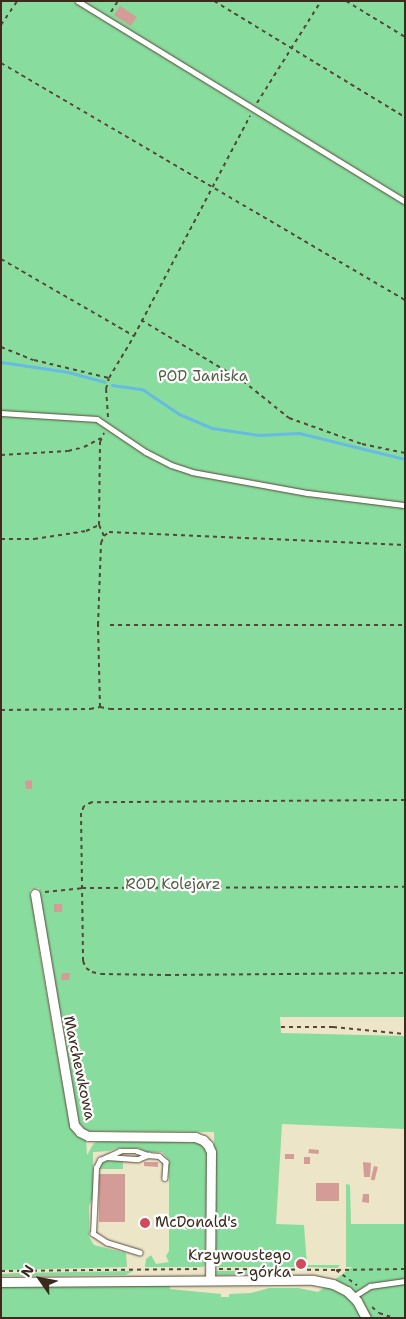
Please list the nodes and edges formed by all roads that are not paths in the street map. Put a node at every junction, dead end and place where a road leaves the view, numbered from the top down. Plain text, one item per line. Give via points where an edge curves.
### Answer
1 (78, 1) edge
2 (405, 201) edge
3 (1, 413) edge
4 (405, 505) edge
5 (35, 894) road end
6 (148, 1155) junction
7 (106, 1157) junction
8 (165, 1178) dead end
9 (140, 1254) dead end
10 (210, 1280) junction
11 (405, 1281) edge
12 (1, 1282) edge
13 (353, 1297) junction
14 (366, 1318) edge

1 - 2 lane
3 - 4 lane via 97,420 146,452 192,472 308,493
5 - 10 street, Marchewkowa via 74,1125 88,1136 195,1137 208,1145 211,1152
6 - 7 lane via 138,1159
6 - 7 lane via 138,1151 120,1151
6 - 8 lane via 164,1159
7 - 9 lane via 96,1168 93,1234 107,1243
10 - 12 street
10 - 13 street via 312,1280 338,1286
11 - 13 lane via 370,1286
13 - 14 street

